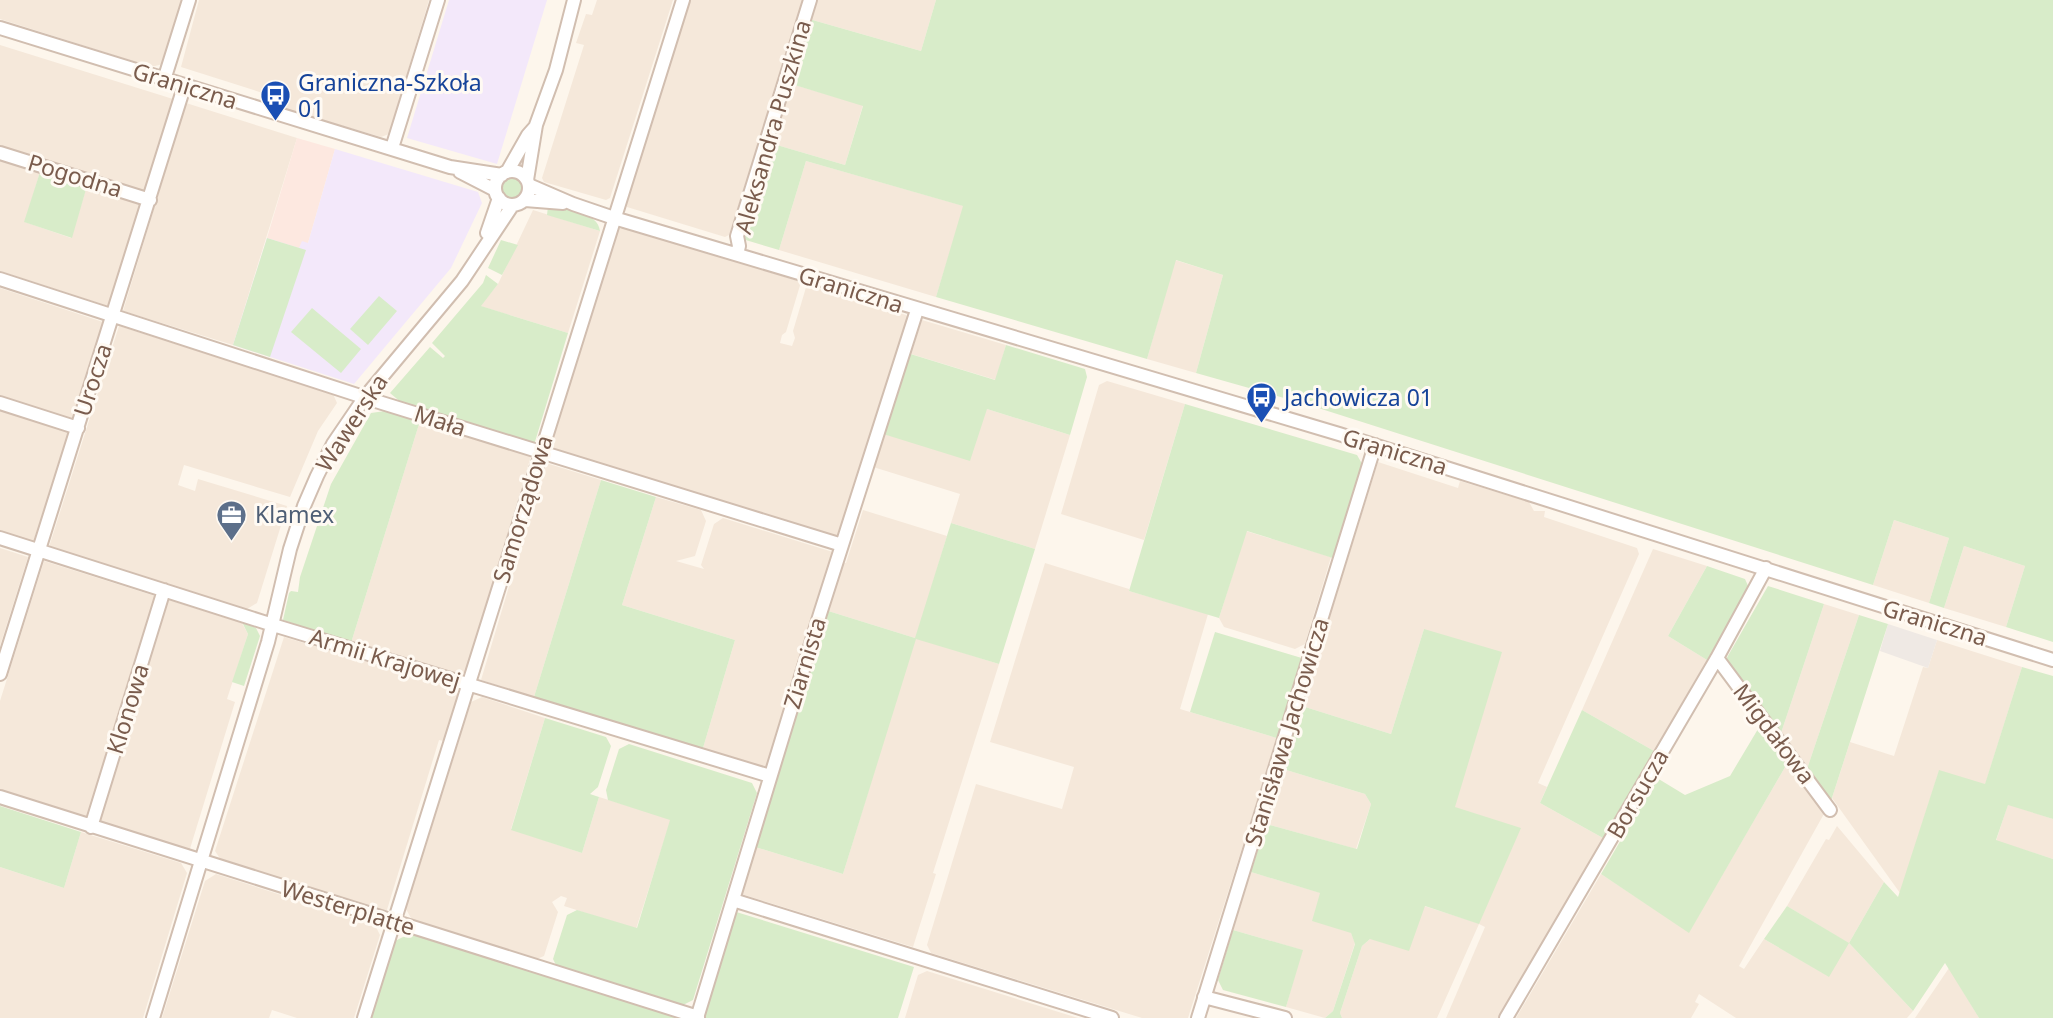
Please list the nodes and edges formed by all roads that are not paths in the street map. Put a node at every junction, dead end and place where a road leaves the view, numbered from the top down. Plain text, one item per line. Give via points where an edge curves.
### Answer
1 (190, 0) edge
2 (438, 0) edge
3 (574, 0) edge
4 (683, 0) edge
5 (810, 0) edge
6 (0, 28) edge
7 (164, 80) junction
8 (184, 87) junction
9 (536, 125) junction
10 (392, 148) junction
11 (0, 153) edge
12 (450, 167) junction
13 (504, 173) junction
14 (528, 182) junction
15 (497, 194) junction
16 (150, 200) junction
17 (525, 200) junction
18 (573, 204) junction
19 (512, 206) junction
20 (614, 218) junction
21 (483, 247) junction
22 (737, 254) junction
23 (0, 279) edge
24 (917, 310) junction
25 (114, 315) junction
26 (365, 397) junction
27 (0, 403) edge
28 (78, 428) junction
29 (1375, 445) junction
30 (540, 453) junction
31 (0, 538) edge
32 (842, 545) junction
33 (39, 551) junction
34 (1766, 568) junction
35 (164, 590) junction
36 (272, 625) junction
37 (1717, 658) junction
38 (2053, 660) edge
39 (0, 674) edge
40 (468, 685) junction
41 (771, 776) junction
42 (0, 797) edge
43 (1830, 810) dead end
44 (91, 827) junction
45 (201, 862) junction
46 (733, 900) junction
47 (395, 923) junction
48 (1204, 997) junction
49 (153, 1018) edge
50 (364, 1018) edge
51 (697, 1018) edge
52 (1112, 1018) edge
53 (1198, 1018) edge
54 (1284, 1018) edge
55 (1506, 1018) edge

1 - 7 street
2 - 10 street
3 - 9 street
4 - 20 street, Samorządowa
5 - 22 street, Aleksandra Puszkina via 737,236
6 - 7 street, Graniczna
7 - 8 street, Graniczna
8 - 10 street, Graniczna
8 - 16 street, Urocza
9 - 13 street
9 - 14 street
10 - 12 street, Graniczna
11 - 16 street, Pogodna
12 - 13 street, Graniczna
12 - 15 street, Graniczna
13 - 14 street via 519,172
13 - 15 street via 498,179
14 - 17 street
14 - 18 street, Graniczna
15 - 19 street
15 - 21 street, Wawerska
16 - 25 street, Urocza
17 - 18 street, Graniczna
17 - 19 street
18 - 20 street, Graniczna
19 - 21 street, Wawerska
20 - 22 street, Graniczna
20 - 30 street, Samorządowa
21 - 26 street, Wawerska via 462,281
22 - 24 street, Graniczna
23 - 25 street, Mała
24 - 29 street, Graniczna
24 - 32 street, Ziarnista
25 - 26 street, Mała
25 - 28 street, Urocza
26 - 30 street, Mała
26 - 36 street, Wawerska via 333,444 304,506
27 - 28 street
28 - 33 street, Urocza
29 - 34 street, Graniczna
29 - 48 street, Stanisława Jachowicza
30 - 32 street, Mała
30 - 40 street, Samorządowa
31 - 33 street, Armii Krajowej
32 - 41 street, Ziarnista
33 - 35 street, Armii Krajowej
33 - 39 street, Urocza
34 - 37 street, Borsucza
34 - 38 street, Graniczna
35 - 36 street, Armii Krajowej
35 - 44 street, Klonowa
36 - 40 street, Armii Krajowej
36 - 45 street, Wawerska
37 - 43 street, Migdałowa
37 - 55 street, Borsucza
40 - 41 street, Armii Krajowej
40 - 47 street, Samorządowa
41 - 46 street, Ziarnista
42 - 44 street, Westerplatte
44 - 45 street, Westerplatte
45 - 47 street, Westerplatte
45 - 49 street, Wawerska
46 - 51 street, Ziarnista
46 - 52 street
47 - 50 street, Samorządowa
47 - 51 street, Westerplatte
48 - 53 street, Stanisława Jachowicza
48 - 54 street

